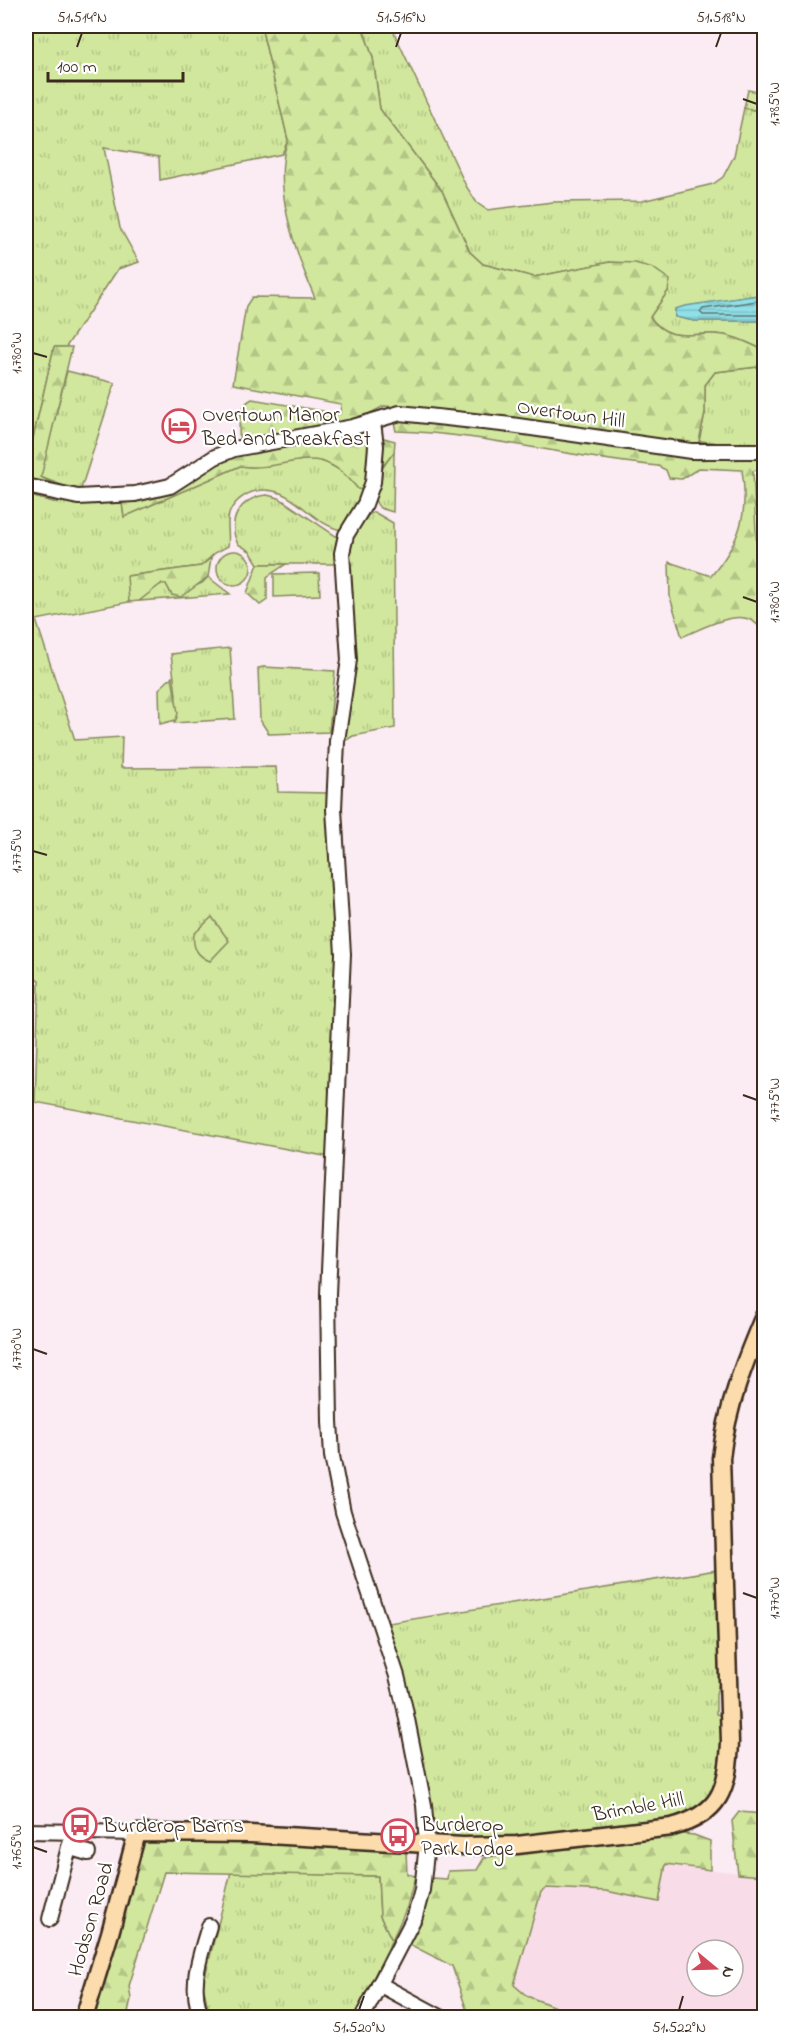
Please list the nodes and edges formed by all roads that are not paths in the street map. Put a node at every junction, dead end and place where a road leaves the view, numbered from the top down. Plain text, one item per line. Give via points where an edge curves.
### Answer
1 (373, 422) junction
2 (765, 451) edge
3 (26, 486) edge
4 (765, 1316) edge
5 (26, 1831) edge
6 (74, 1832) junction
7 (137, 1833) junction
8 (427, 1844) junction
9 (71, 1848) junction
10 (88, 1853) dead end
11 (50, 1919) dead end
12 (209, 1926) dead end
13 (379, 1984) junction
14 (365, 2017) edge
15 (84, 2018) edge
16 (202, 2018) edge
17 (442, 2018) edge

1 - 2 street, Overtown Hill via 409,414 683,450
1 - 3 street, Overtown Hill via 226,452 170,486 135,494 78,496
1 - 8 street via 373,482 346,535 342,553 349,660 338,732 334,809 343,954 328,1294 330,1421 343,1512 405,1709 424,1805
4 - 8 main road, Brimble Hill via 736,1384 721,1458 730,1742 725,1784 716,1804 688,1822 646,1831 517,1845
5 - 6 street
6 - 7 street
6 - 9 street
7 - 8 main road, Brimble Hill via 250,1834
7 - 15 main road, Hodson Road
8 - 13 street via 415,1916
9 - 10 street
9 - 11 street
12 - 16 street via 195,1985
13 - 14 street
13 - 17 street

